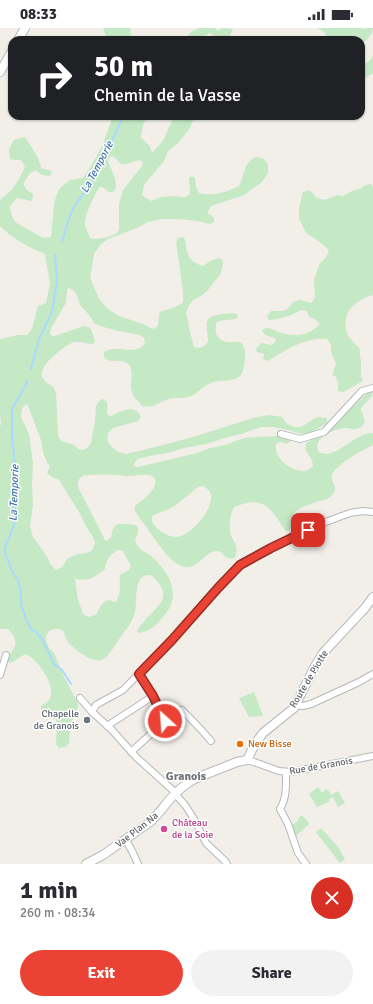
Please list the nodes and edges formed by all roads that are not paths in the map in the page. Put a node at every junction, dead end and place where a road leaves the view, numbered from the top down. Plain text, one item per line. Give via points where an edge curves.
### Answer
1 (8, 58) edge
2 (0, 72) edge
3 (373, 388) edge
4 (281, 434) dead end
5 (373, 512) edge
6 (373, 597) edge
7 (6, 655) dead end
8 (139, 674) junction
9 (373, 674) edge
10 (0, 675) edge
11 (153, 696) junction
12 (80, 698) dead end
13 (295, 705) junction
14 (92, 712) junction
15 (162, 716) junction
16 (106, 726) junction
17 (211, 742) dead end
18 (131, 752) junction
19 (373, 756) edge
20 (247, 760) junction
21 (286, 772) junction
22 (176, 793) junction
23 (126, 840) junction
24 (86, 864) edge
25 (138, 864) edge
26 (227, 864) edge
27 (306, 864) edge

1 - 2 street
3 - 4 street via 362,391 324,432 300,439
5 - 8 street via 350,513 320,524 240,565
6 - 13 street, Route de Piotte via 323,653
7 - 10 street
8 - 11 street
8 - 14 street via 123,690 96,705
9 - 13 street via 311,704
11 - 15 street
11 - 16 street
12 - 14 street
13 - 20 street, Route de Piotte via 263,733
14 - 16 street
15 - 17 street via 182,710
15 - 18 street via 165,721 163,724
16 - 18 street
18 - 22 street
19 - 21 street, Rue de Granois
20 - 21 street, Rue de Granois
20 - 22 street, Vae Plan Na via 193,780
21 - 27 street via 284,797 280,809 298,853
22 - 23 street, Vae Plan Na via 154,819
22 - 26 street via 206,843
23 - 24 street, Vae Plan Na
23 - 25 street

